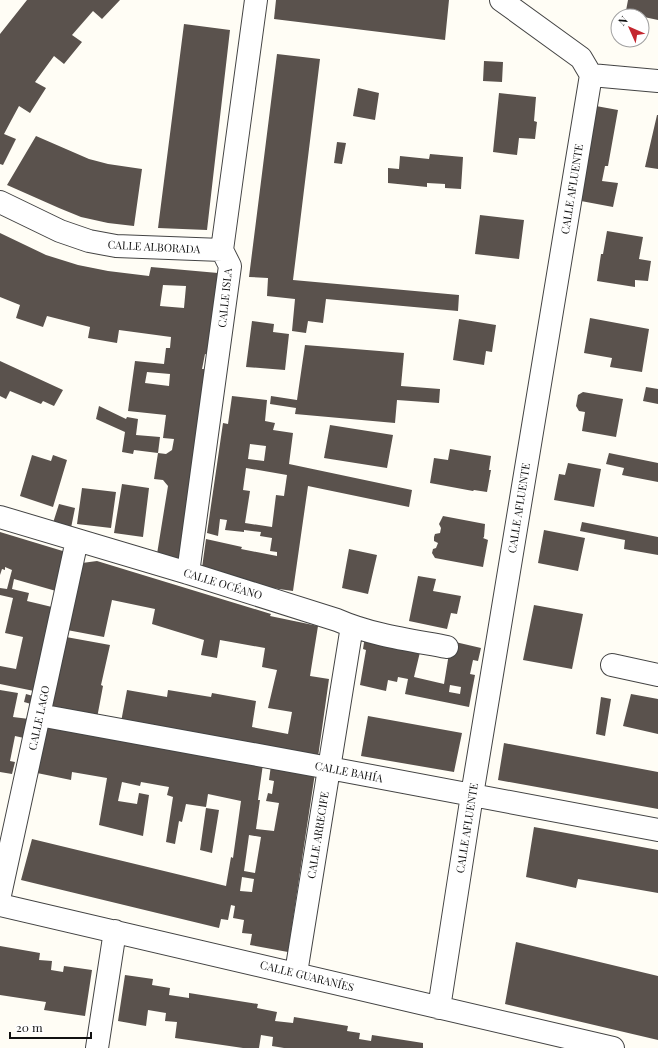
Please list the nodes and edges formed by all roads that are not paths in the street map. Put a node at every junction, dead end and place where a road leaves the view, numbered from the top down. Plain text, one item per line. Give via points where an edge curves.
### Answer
1 (256, 0) edge
2 (500, 0) edge
3 (591, 75) junction
4 (658, 81) edge
5 (0, 202) edge
6 (222, 250) junction
7 (0, 517) edge
8 (77, 540) junction
9 (188, 573) junction
10 (352, 626) junction
11 (447, 647) dead end
12 (612, 665) dead end
13 (658, 675) edge
14 (39, 715) junction
15 (329, 768) junction
16 (472, 795) junction
17 (658, 830) edge
18 (0, 895) edge
19 (0, 905) edge
20 (115, 931) junction
21 (296, 973) junction
22 (439, 1008) junction
23 (97, 1048) edge
24 (614, 1048) edge

1 - 6 street
2 - 3 street via 581,58
3 - 4 street
3 - 16 street, CALLE AFLUENTE
5 - 6 street, CALLE ALBORADA via 89,242 116,246
6 - 9 street, CALLE ISLA via 230,266
7 - 8 street, CALLE OCÉANO
8 - 9 street, CALLE OCÉANO
8 - 14 street, CALLE LAGO
9 - 10 street, CALLE OCÉANO
10 - 11 street, CALLE OCÉANO
10 - 15 street, CALLE ARRECIFE
12 - 13 street
14 - 15 street, CALLE BAHÍA
14 - 18 street, CALLE LAGO
15 - 16 street, CALLE BAHÍA
15 - 21 street, CALLE ARRECIFE
16 - 17 street, CALLE BAHÍA
16 - 22 street, CALLE AFLUENTE
19 - 20 street, CALLE GUARANÍES
20 - 21 street, CALLE GUARANÍES
20 - 23 street
21 - 22 street, CALLE GUARANÍES
22 - 24 street, CALLE GUARANÍES

